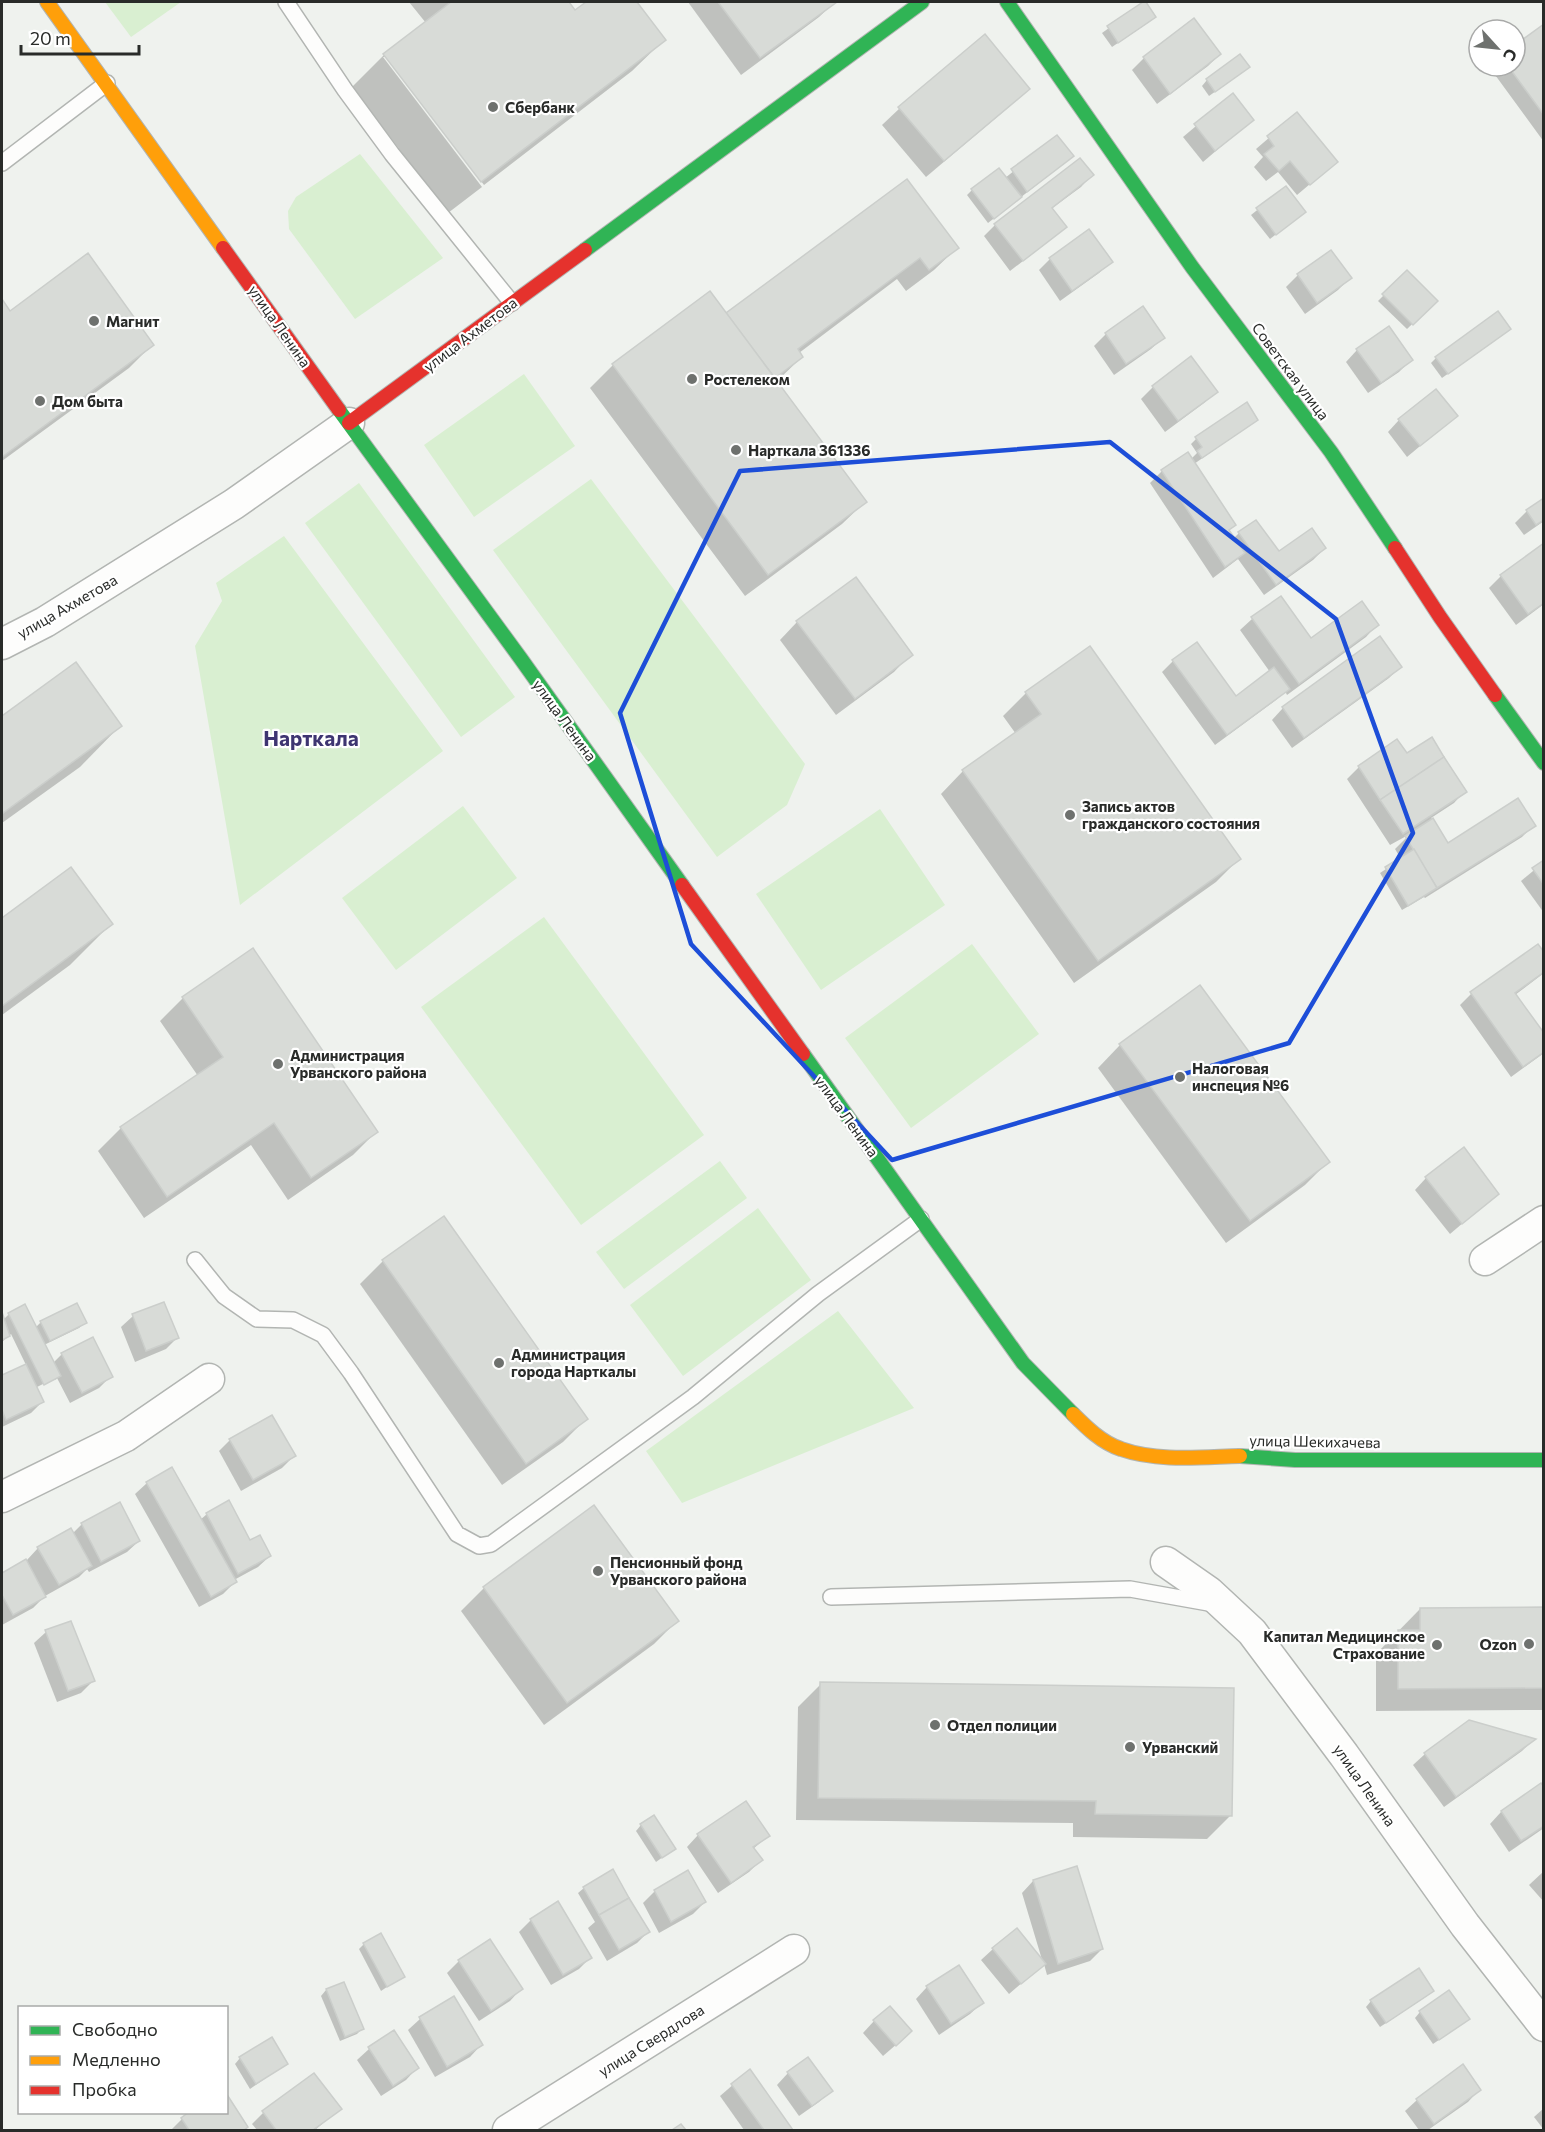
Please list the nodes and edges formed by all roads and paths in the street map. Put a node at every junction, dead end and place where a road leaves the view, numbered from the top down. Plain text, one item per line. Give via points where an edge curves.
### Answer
1 (47, 2) edge
2 (286, 2) edge
3 (922, 2) edge
4 (1007, 2) edge
5 (107, 83) junction
6 (2, 163) edge
7 (512, 303) junction
8 (348, 423) junction
9 (2, 644) edge
10 (1544, 763) edge
11 (921, 1219) junction
12 (1544, 1221) edge
13 (195, 1260) dead end
14 (1485, 1260) dead end
15 (209, 1379) dead end
16 (1091, 1432) joint
17 (1544, 1460) edge
18 (2, 1497) edge
19 (1167, 1562) dead end
20 (831, 1597) dead end
21 (1225, 1606) junction
22 (794, 1950) dead end
23 (1544, 2026) edge
24 (508, 2130) edge

1 - 5 street, улица Ленина
2 - 7 lane via 392,154
3 - 7 street, улица Ахметова
4 - 10 street, Советская улица via 1186,257 1331,452 1440,617
5 - 6 lane
5 - 8 street, улица Ленина
7 - 8 street, улица Ахметова
8 - 9 street, улица Ахметова via 234,504 45,622
8 - 11 street, улица Ленина
11 - 13 lane via 818,1294 693,1397 491,1544 478,1546 457,1533 323,1335 293,1320 257,1319 224,1296
11 - 16 street, улица Ленина via 1023,1363
12 - 14 street
15 - 18 street via 126,1436
16 - 17 street, улица Шекихачева via 1119,1449 1176,1457
19 - 21 street, улица Ленина
20 - 21 lane via 1130,1588
21 - 23 street, улица Ленина via 1252,1632 1465,1925
22 - 24 street, улица Свердлова

